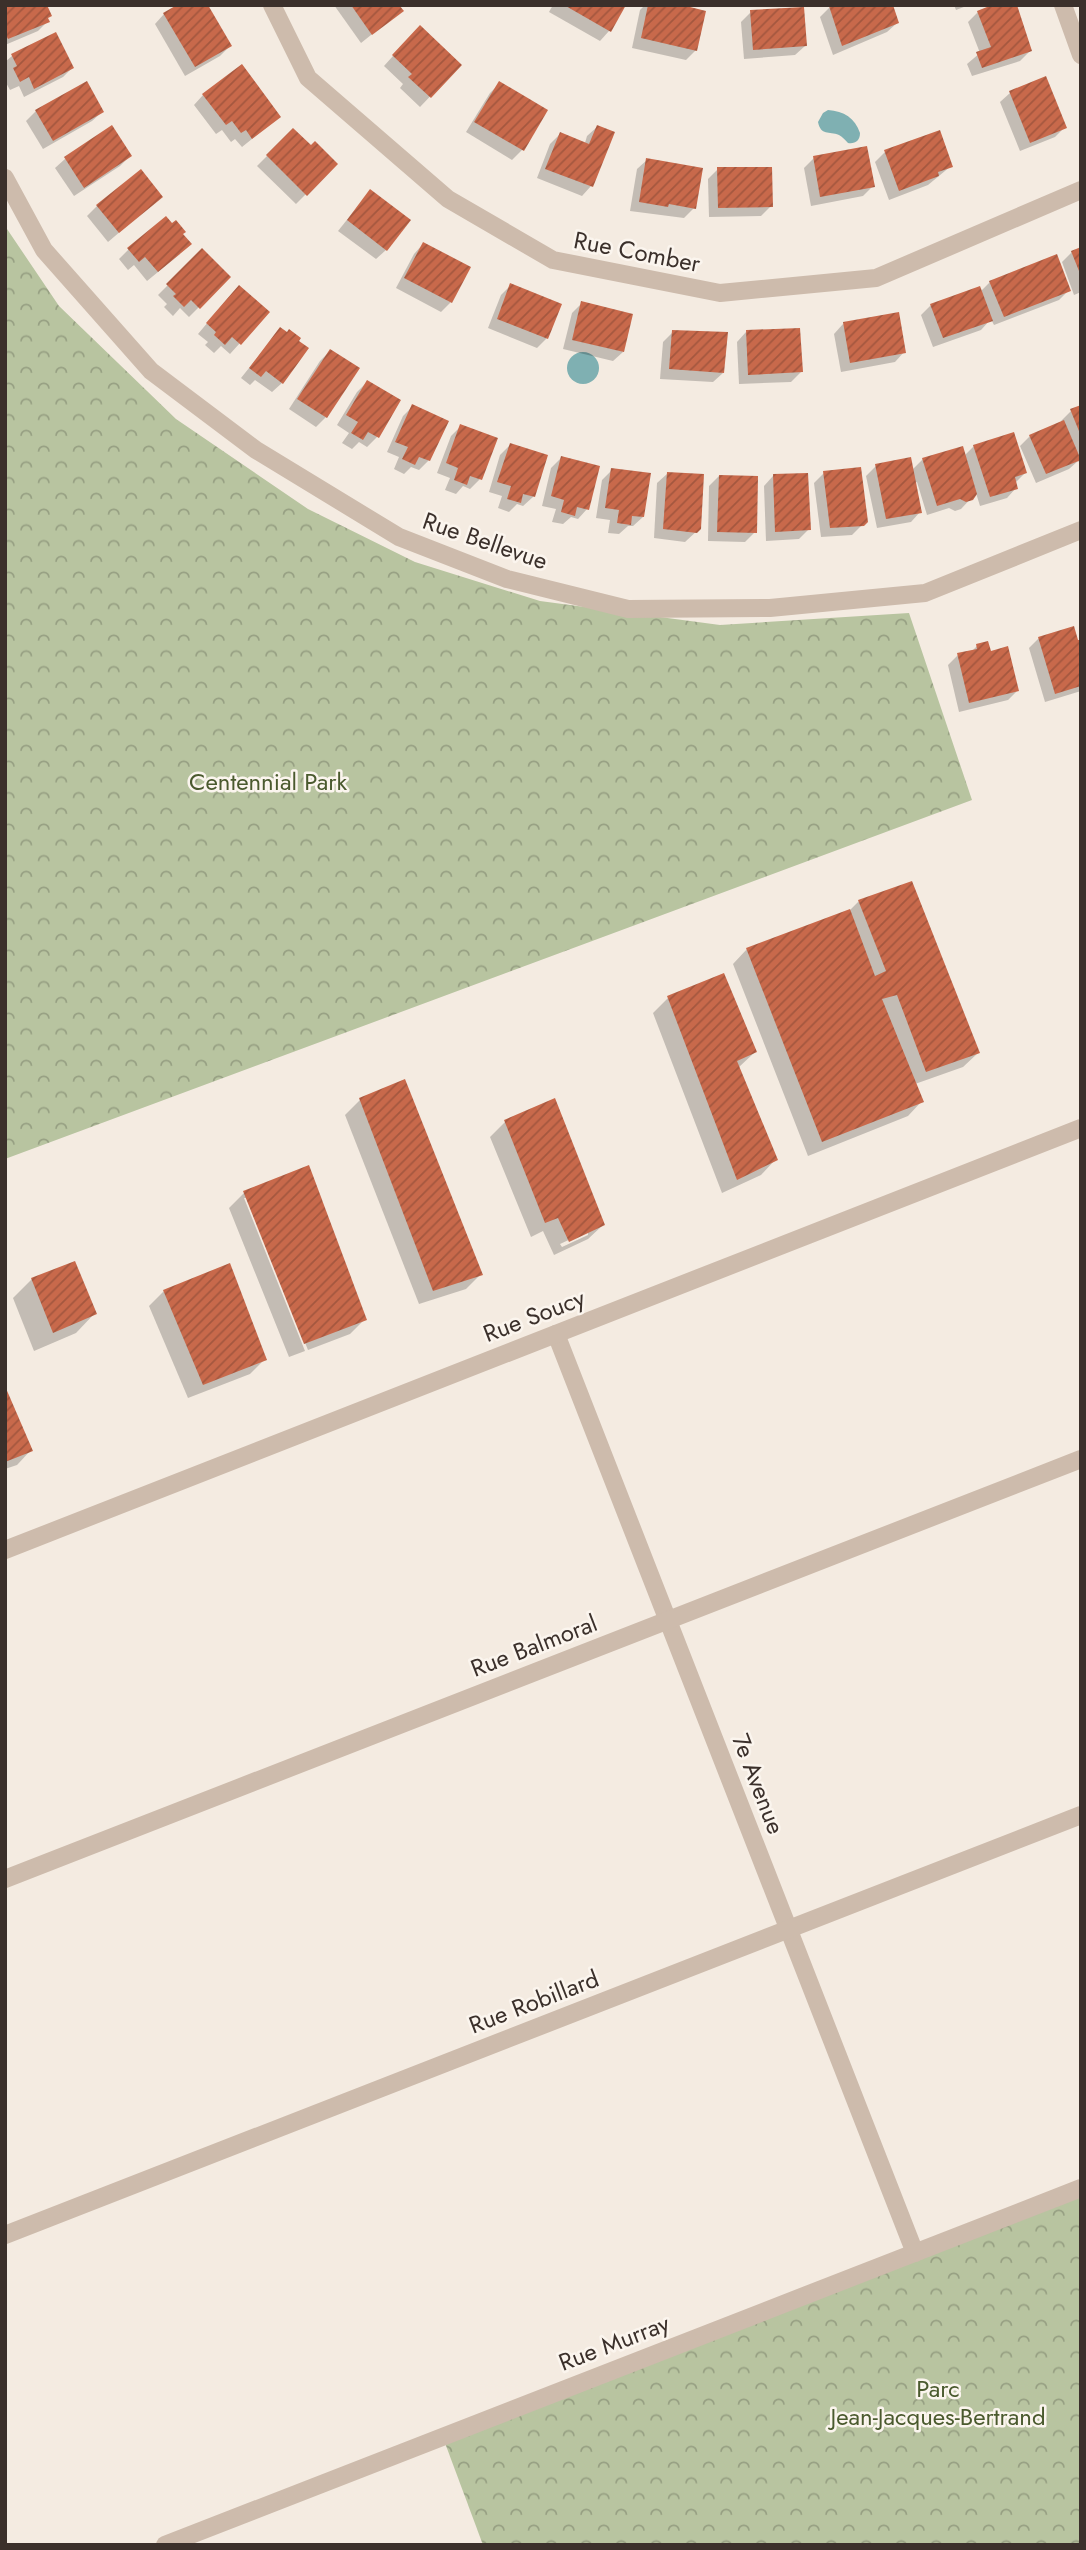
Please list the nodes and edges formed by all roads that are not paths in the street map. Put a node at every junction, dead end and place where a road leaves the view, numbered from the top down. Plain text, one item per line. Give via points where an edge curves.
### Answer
1 (272, 5) edge
2 (1063, 5) edge
3 (1081, 55) edge
4 (5, 178) edge
5 (1081, 190) edge
6 (1081, 530) edge
7 (1081, 1128) edge
8 (556, 1334) junction
9 (1081, 1459) edge
10 (5, 1550) edge
11 (668, 1620) junction
12 (1081, 1815) edge
13 (5, 1878) edge
14 (788, 1929) junction
15 (1081, 2188) edge
16 (5, 2235) edge
17 (915, 2253) junction
18 (165, 2545) edge

1 - 5 street, Rue Comber via 308,78 448,199 553,260 720,293 876,278
2 - 3 street
4 - 6 street, Rue Bellevue via 44,250 151,371 256,450 400,537 507,579 628,609 783,606 925,593
7 - 8 street, Rue Soucy
8 - 10 street, Rue Soucy
8 - 11 street, 7e Avenue
9 - 11 street, Rue Balmoral
11 - 13 street, Rue Balmoral
11 - 14 street, 7e Avenue
12 - 14 street, Rue Robillard
14 - 16 street, Rue Robillard
14 - 17 street, 7e Avenue
15 - 17 street, Rue Murray
17 - 18 street, Rue Murray

